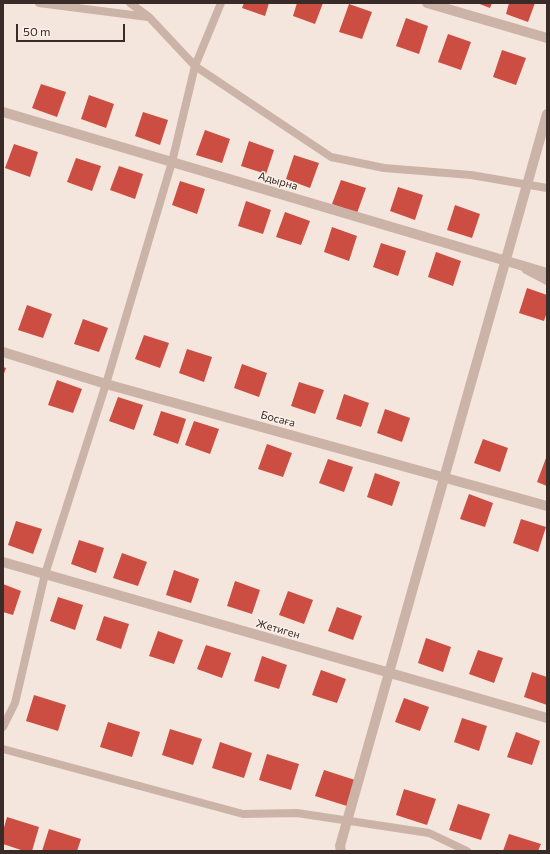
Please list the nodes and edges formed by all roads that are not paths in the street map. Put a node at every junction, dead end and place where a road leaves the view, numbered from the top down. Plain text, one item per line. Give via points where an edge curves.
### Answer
1 (39, 3) edge
2 (130, 3) edge
3 (221, 3) edge
4 (427, 3) edge
5 (149, 17) junction
6 (547, 38) edge
7 (195, 66) junction
8 (3, 112) edge
9 (547, 114) edge
10 (172, 162) junction
11 (527, 184) junction
12 (547, 188) edge
13 (509, 262) junction
14 (547, 273) edge
15 (547, 281) edge
16 (3, 352) edge
17 (106, 384) junction
18 (444, 477) junction
19 (547, 506) edge
20 (3, 562) edge
21 (45, 574) junction
22 (389, 673) junction
23 (547, 718) edge
24 (3, 727) edge
25 (3, 749) edge
26 (347, 821) junction
27 (341, 851) edge
28 (467, 851) edge

1 - 5 lane
2 - 5 lane
3 - 7 lane
4 - 6 street
5 - 7 lane
7 - 10 lane
7 - 11 lane via 331,157 384,168 471,175
8 - 10 street, Адырна
9 - 11 street
10 - 13 street, Адырна
10 - 17 lane
11 - 12 lane
11 - 13 street
13 - 14 street, Адырна
13 - 15 lane
13 - 18 street
16 - 17 street, Босаға
17 - 18 street, Босаға
17 - 21 lane
18 - 19 street, Босаға
18 - 22 street
20 - 21 street, Жетиген
21 - 22 street, Жетиген
21 - 24 lane via 15,703
22 - 23 street, Жетиген
22 - 26 street
25 - 26 lane via 243,814 297,813
26 - 27 street
26 - 28 lane via 429,833

